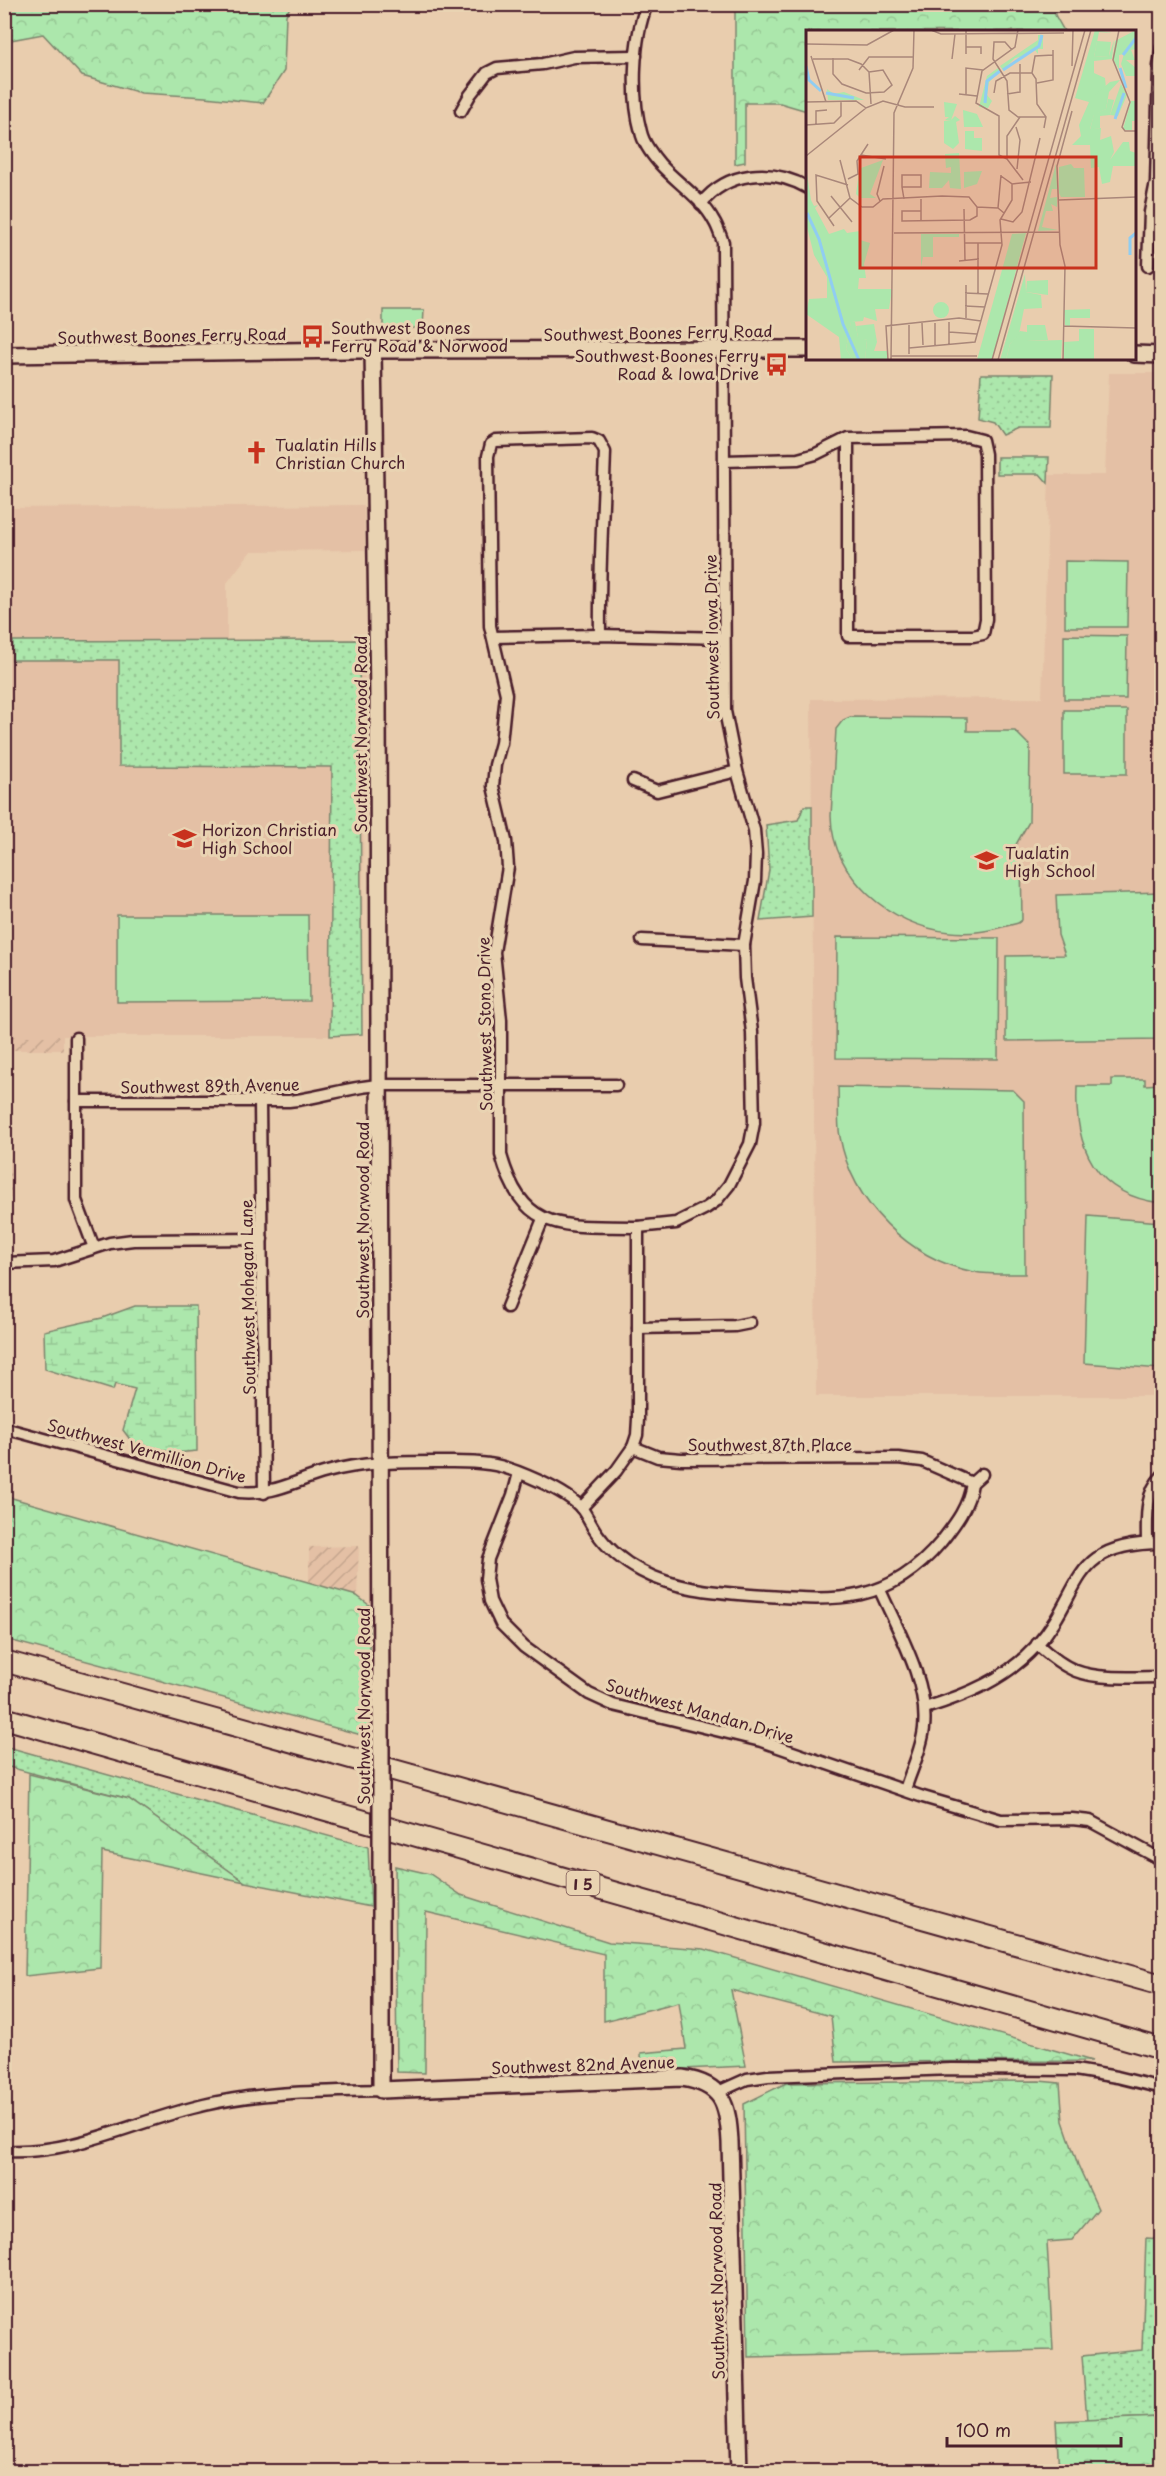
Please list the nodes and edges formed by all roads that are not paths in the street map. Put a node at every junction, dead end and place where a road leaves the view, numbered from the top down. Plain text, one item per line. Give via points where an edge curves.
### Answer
1 (647, 4) edge
2 (1161, 47) edge
3 (636, 56) junction
4 (461, 111) dead end
5 (806, 187) edge
6 (701, 204) junction
7 (1148, 266) dead end
8 (723, 349) junction
9 (806, 349) edge
10 (373, 350) junction
11 (1136, 354) edge
12 (4, 355) edge
13 (1161, 355) edge
14 (848, 438) junction
15 (724, 461) junction
16 (600, 635) junction
17 (493, 637) junction
18 (724, 638) junction
19 (737, 771) junction
20 (633, 781) dead end
21 (642, 940) dead end
22 (744, 945) junction
23 (76, 1038) dead end
24 (502, 1084) junction
25 (379, 1085) junction
26 (616, 1085) dead end
27 (76, 1101) junction
28 (260, 1102) junction
29 (543, 1219) junction
30 (638, 1227) junction
31 (262, 1239) junction
32 (94, 1248) junction
33 (4, 1263) edge
34 (507, 1307) dead end
35 (750, 1323) dead end
36 (638, 1328) junction
37 (4, 1428) edge
38 (633, 1447) junction
39 (379, 1463) junction
40 (519, 1473) junction
41 (982, 1474) dead end
42 (1161, 1476) edge
43 (972, 1483) junction
44 (264, 1493) junction
45 (581, 1508) junction
46 (1147, 1543) junction
47 (1161, 1543) edge
48 (880, 1590) junction
49 (1037, 1644) junction
50 (4, 1661) edge
51 (1161, 1677) edge
52 (925, 1708) junction
53 (4, 1718) edge
54 (905, 1790) junction
55 (1161, 1860) edge
56 (1161, 1985) edge
57 (1161, 2049) edge
58 (1161, 2088) edge
59 (381, 2090) junction
60 (718, 2092) junction
61 (4, 2151) edge
62 (739, 2472) edge

1 - 3 street, Southwest Iowa Drive
2 - 7 street via 1156,182 1150,212
3 - 4 street via 574,57 498,68 486,73
3 - 6 street, Southwest Iowa Drive via 636,105 641,134 658,161
5 - 6 street via 775,177 734,178 711,190
6 - 8 street, Southwest Iowa Drive via 714,220 723,242
8 - 9 street, Southwest Boones Ferry Road
8 - 10 street, Southwest Boones Ferry Road
8 - 15 street, Southwest Iowa Drive
10 - 12 street, Southwest Boones Ferry Road
10 - 25 street, Southwest Norwood Road
11 - 13 street
14 - 14 street via 966,436 982,440 986,619 983,634 848,636
14 - 15 street via 798,459
15 - 18 street, Southwest Iowa Drive
16 - 17 street
16 - 17 street, Southwest Stono Drive via 599,556 605,452 599,441 591,438 503,440 491,444 488,456
16 - 18 street
17 - 24 street, Southwest Stono Drive via 506,694 493,786 508,867 494,952
18 - 19 street, Southwest Iowa Drive via 725,711
19 - 20 street via 657,791
19 - 22 street, Southwest Iowa Drive via 754,830 756,854
21 - 22 street
22 - 30 street, Southwest Iowa Drive via 752,1032 754,1123 750,1144 729,1185 711,1205 676,1222
23 - 27 street
24 - 25 street, Southwest 89th Avenue
24 - 26 street, Southwest 89th Avenue
24 - 29 street, Southwest Stono Drive via 501,1155 507,1176 530,1210
25 - 28 street, Southwest 89th Avenue via 307,1099
25 - 39 street, Southwest Norwood Road
27 - 28 street, Southwest 89th Avenue
27 - 32 street via 76,1200
28 - 31 street, Southwest Mohegan Lane
29 - 30 street via 563,1225
29 - 34 street
30 - 36 street
31 - 32 street via 133,1240
31 - 44 street, Southwest Mohegan Lane
32 - 33 street via 54,1261
35 - 36 street
36 - 38 street via 638,1419
37 - 44 street, Southwest Vermillion Drive via 225,1489
38 - 43 street, Southwest 87th Place via 658,1457 681,1460 897,1458 922,1461
38 - 45 street
39 - 40 street, Southwest Vermillion Drive via 489,1464
39 - 44 street, Southwest Vermillion Drive via 327,1472
39 - 59 street, Southwest Norwood Road, bridge
40 - 45 street, Southwest Vermillion Drive via 540,1481
40 - 54 street, Southwest Mandan Drive via 488,1559 486,1579 490,1601 501,1624 524,1647 589,1694 613,1705 761,1741
41 - 43 street
42 - 46 street via 1150,1494
43 - 48 street, Southwest Vermillion Drive via 970,1500 932,1554
45 - 48 street, Southwest Vermillion Drive via 616,1554 666,1582 711,1592 826,1600
46 - 47 street
46 - 49 street via 1121,1546 1089,1564
48 - 52 street via 921,1686
49 - 51 street via 1076,1671
49 - 52 street via 1000,1677
50 - 56 highway
52 - 54 street via 924,1731
53 - 57 highway, I 5
54 - 55 street, Southwest Mandan Drive via 1001,1820 1090,1821
58 - 60 street via 1075,2070 963,2069 768,2076 747,2079
59 - 60 street, Southwest 82nd Avenue via 673,2078 697,2080
59 - 61 street, Southwest 82nd Avenue via 247,2095 80,2144
60 - 62 street, Southwest Norwood Road via 729,2117

